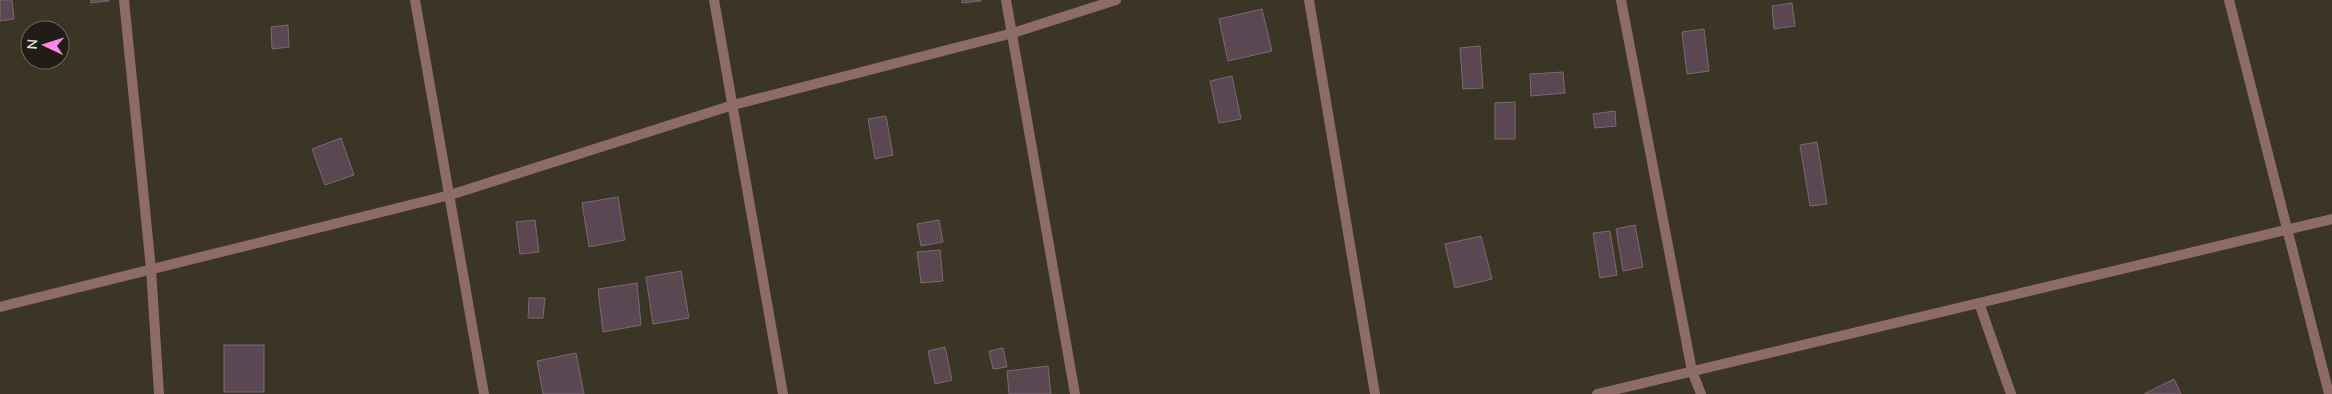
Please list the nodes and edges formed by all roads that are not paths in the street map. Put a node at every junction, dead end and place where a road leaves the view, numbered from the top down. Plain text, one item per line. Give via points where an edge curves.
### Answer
1 (124, 0) edge
2 (415, 0) edge
3 (714, 0) edge
4 (1006, 0) edge
5 (1116, 0) edge
6 (1309, 0) edge
7 (1621, 0) edge
8 (2229, 0) edge
9 (1012, 33) junction
10 (733, 105) junction
11 (450, 195) junction
12 (2332, 218) edge
13 (2287, 229) junction
14 (151, 269) junction
15 (1979, 303) junction
16 (0, 307) edge
17 (1692, 371) junction
18 (159, 394) edge
19 (484, 394) edge
20 (783, 394) edge
21 (1075, 394) edge
22 (1376, 394) edge
23 (1596, 394) edge
24 (1700, 394) edge
25 (2011, 394) edge
26 (2329, 394) edge

1 - 14 street
2 - 11 street
3 - 10 street
4 - 9 street
5 - 9 street
6 - 22 street
7 - 17 street
8 - 13 street
9 - 10 street
9 - 21 street
10 - 11 street
10 - 20 street
11 - 14 street
11 - 19 street
12 - 13 street
13 - 15 street
13 - 26 street
14 - 16 street
14 - 18 street
15 - 17 street
15 - 25 street
17 - 23 street
17 - 24 street

